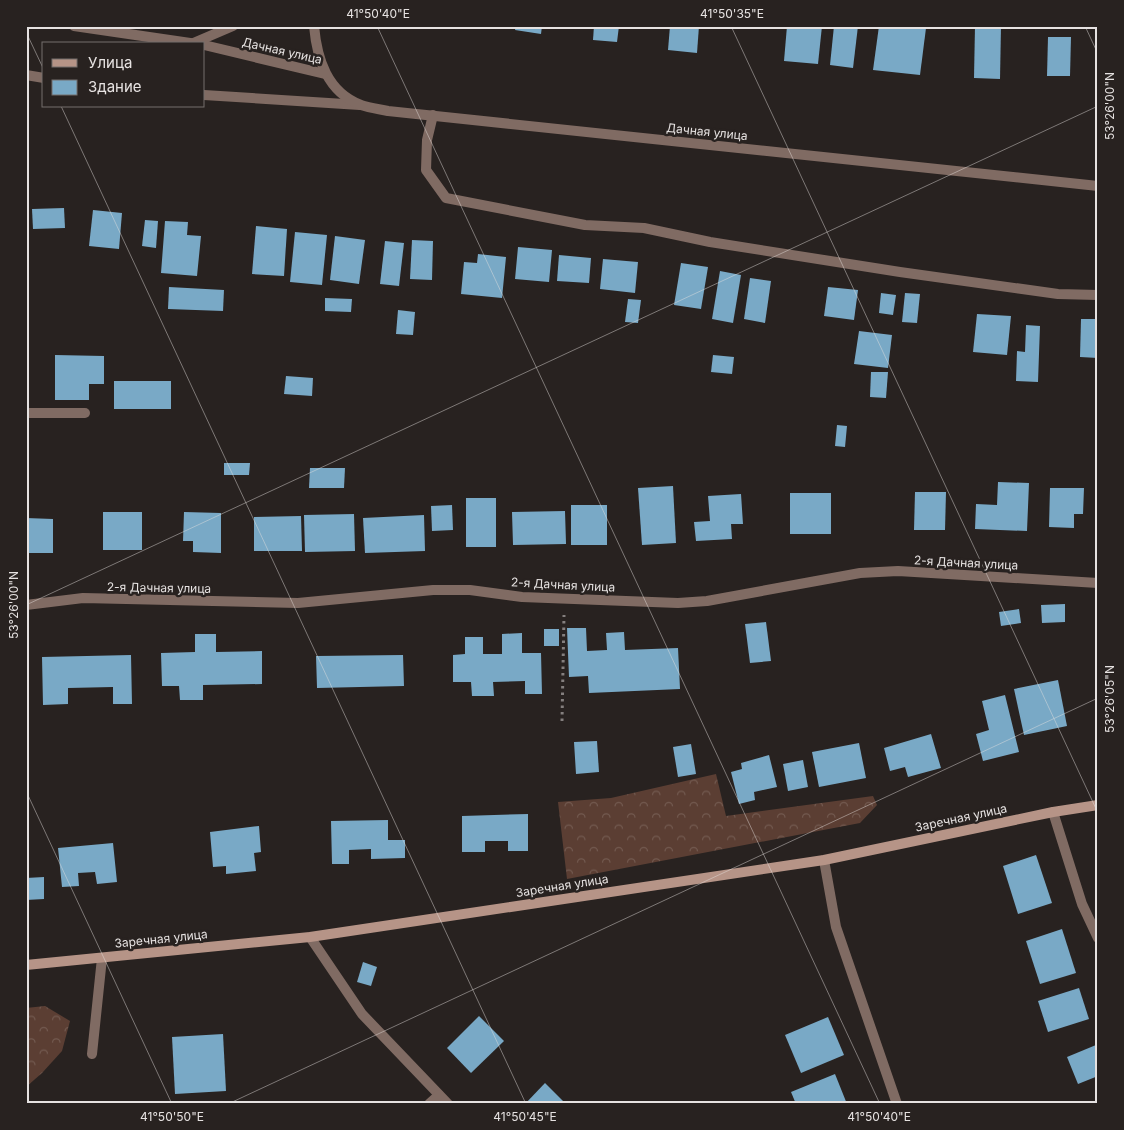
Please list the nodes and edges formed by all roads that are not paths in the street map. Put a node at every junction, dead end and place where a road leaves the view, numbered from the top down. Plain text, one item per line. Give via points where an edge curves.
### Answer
1 (74, 26) edge
2 (233, 26) edge
3 (314, 26) edge
4 (186, 42) edge
5 (195, 42) edge
6 (205, 45) edge
7 (325, 74) junction
8 (26, 75) edge
9 (42, 78) edge
10 (205, 95) edge
11 (361, 105) junction
12 (433, 115) junction
13 (1098, 186) edge
14 (1098, 295) edge
15 (26, 413) edge
16 (85, 413) dead end
17 (1098, 583) edge
18 (26, 605) edge
19 (1098, 805) edge
20 (1053, 812) junction
21 (824, 860) junction
22 (310, 937) junction
23 (1098, 938) edge
24 (102, 958) junction
25 (26, 965) edge
26 (92, 1054) dead end
27 (439, 1095) junction
28 (429, 1104) edge
29 (448, 1104) edge
30 (897, 1104) edge

1 - 4 street
2 - 5 street
3 - 7 street, Дачная улица
6 - 7 street, Дачная улица
7 - 11 street, Дачная улица via 346,97
8 - 9 street
10 - 11 street
11 - 12 street, Дачная улица
12 - 13 street, Дачная улица
12 - 14 street via 427,140 426,170 446,198 586,225 644,228 710,242 900,272 1058,294
15 - 16 street
17 - 18 street, 2-я Дачная улица via 898,571 860,573 707,601 678,603 433,590 298,603 83,598
19 - 20 main road, Заречная улица
20 - 21 main road, Заречная улица
20 - 23 street via 1082,904
21 - 22 main road, Заречная улица
21 - 30 street via 836,927
22 - 24 main road, Заречная улица
22 - 27 street via 362,1014
24 - 25 main road, Заречная улица
24 - 26 street
27 - 28 street
27 - 29 street

